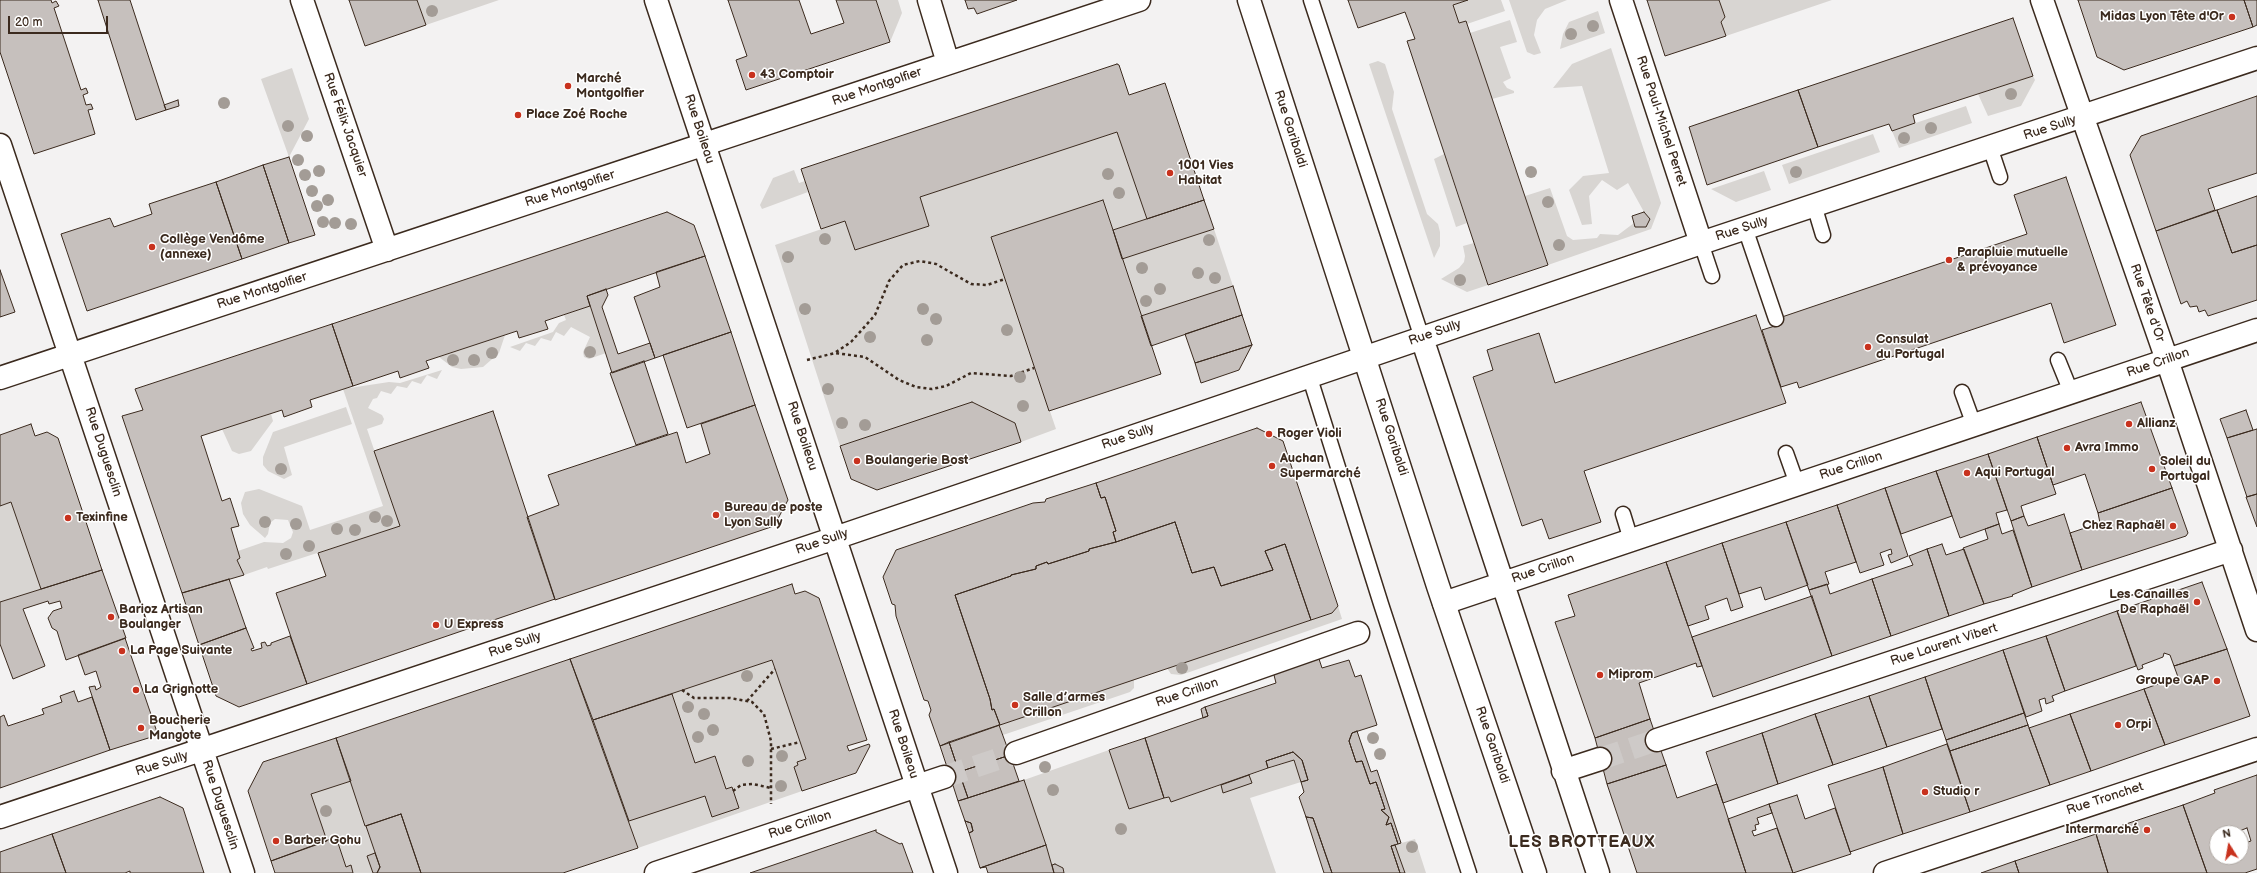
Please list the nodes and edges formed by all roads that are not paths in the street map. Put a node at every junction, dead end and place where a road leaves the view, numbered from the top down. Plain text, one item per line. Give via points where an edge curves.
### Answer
1 (302, 0) edge
2 (656, 0) edge
3 (929, 0) edge
4 (1139, 0) edge
5 (1249, 0) edge
6 (1311, 0) edge
7 (1621, 0) edge
8 (2042, 0) edge
9 (2257, 58) edge
10 (948, 63) junction
11 (2082, 117) junction
12 (704, 145) junction
13 (0, 146) edge
14 (1990, 147) junction
15 (2000, 177) dead end
16 (1814, 205) junction
17 (1745, 228) junction
18 (1823, 235) dead end
19 (1701, 243) junction
20 (387, 250) junction
21 (1712, 276) dead end
22 (1776, 319) dead end
23 (2257, 330) edge
24 (1422, 338) junction
25 (70, 354) junction
26 (1365, 356) junction
27 (2058, 360) dead end
28 (2167, 360) junction
29 (1309, 375) junction
30 (0, 378) edge
31 (1962, 392) dead end
32 (2071, 392) junction
33 (1974, 425) junction
34 (1786, 453) dead end
35 (1797, 484) junction
36 (1623, 514) dead end
37 (835, 538) junction
38 (1631, 540) junction
39 (2231, 550) junction
40 (1501, 584) junction
41 (1444, 602) junction
42 (2257, 630) edge
43 (1358, 633) dead end
44 (1657, 740) tunnel mouth
45 (2257, 749) edge
46 (202, 750) junction
47 (1016, 753) tunnel mouth
48 (1600, 758) tunnel mouth
49 (1563, 771) junction
50 (944, 777) tunnel mouth
51 (917, 786) junction
52 (0, 817) edge
53 (243, 873) edge
54 (656, 873) edge
55 (946, 873) edge
56 (1469, 873) edge
57 (1535, 873) edge
58 (1598, 873) edge
59 (1885, 873) edge

1 - 20 street, Rue Félix Jacquier
2 - 12 street, Rue Boileau
3 - 10 street
4 - 10 street, Rue Montgolfier
5 - 26 street, Rue Garibaldi
6 - 24 lane
7 - 19 street, Rue Paul-Michel Perret
8 - 11 street, Rue Tête d'Or
9 - 11 street, Rue Sully
10 - 12 street, Rue Montgolfier
11 - 14 street, Rue Sully
11 - 28 street, Rue Tête d'Or
12 - 20 street, Rue Montgolfier
12 - 37 street, Rue Boileau
13 - 25 street, Rue Duguesclin
14 - 15 lane
14 - 16 street, Rue Sully
16 - 17 street, Rue Sully
16 - 18 lane
17 - 19 street, Rue Sully
17 - 22 lane
19 - 21 lane
19 - 24 street, Rue Sully
20 - 25 street, Rue Montgolfier
23 - 28 street, Rue Crillon
24 - 26 street, Rue Sully
24 - 40 street
25 - 30 street, Rue Montgolfier
25 - 46 street, Rue Duguesclin
26 - 29 street, Rue Sully
26 - 41 street, Rue Garibaldi
27 - 32 lane
28 - 32 street, Rue Crillon
28 - 39 street, Rue Tête d'Or
29 - 37 street, Rue Sully
29 - 56 lane via 1378,597
31 - 33 lane
32 - 33 street, Rue Crillon
33 - 35 street, Rue Crillon
34 - 35 lane
35 - 38 street, Rue Crillon
36 - 38 lane
37 - 46 street, Rue Sully
37 - 51 street, Rue Boileau
38 - 40 street, Rue Crillon
39 - 42 street, Rue Tête d'Or
39 - 44 street, Rue Laurent Vibert
40 - 41 street, Rue Crillon
40 - 49 street
41 - 57 street, Rue Garibaldi
43 - 47 street, Rue Crillon
45 - 59 street, Rue Tronchet
46 - 52 street, Rue Sully
46 - 53 street, Rue Duguesclin
48 - 49 street
49 - 58 street
50 - 51 street, Rue Crillon
51 - 54 street, Rue Crillon
51 - 55 street, Rue Boileau

